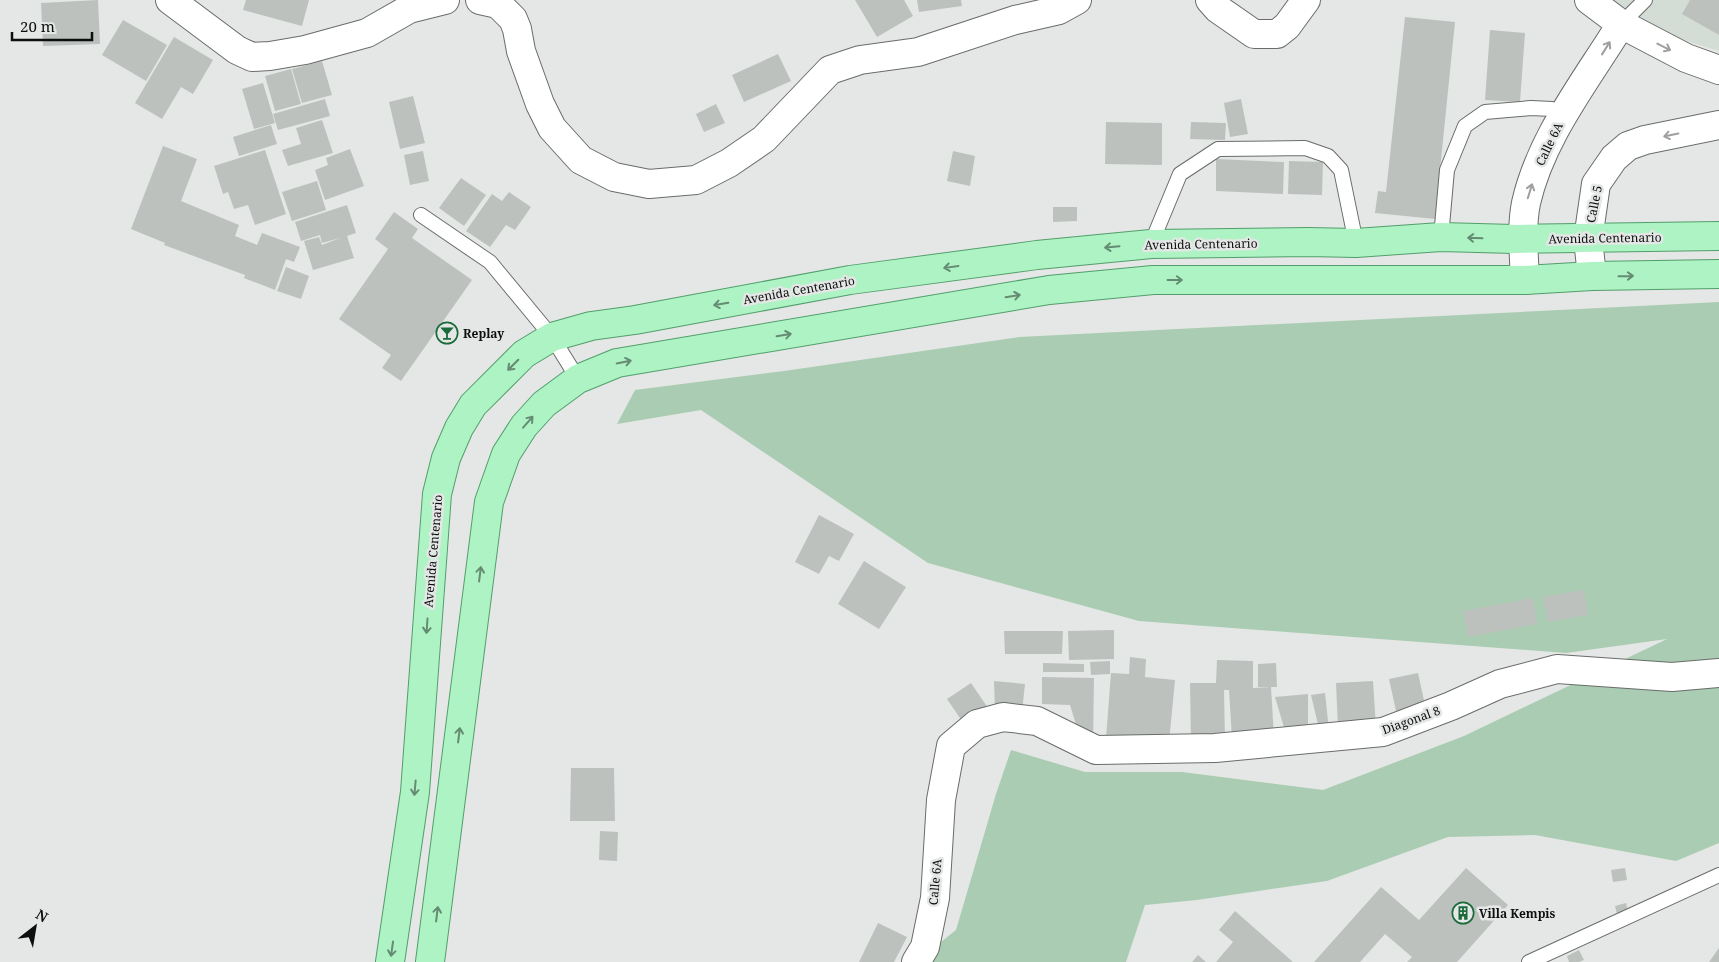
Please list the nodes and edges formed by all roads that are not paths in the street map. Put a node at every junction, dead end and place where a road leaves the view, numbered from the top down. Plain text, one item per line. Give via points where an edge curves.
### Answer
1 (445, 0) edge
2 (480, 0) edge
3 (1210, 0) edge
4 (1306, 0) edge
5 (1589, 0) edge
6 (1645, 0) edge
7 (171, 1) edge
8 (1065, 3) edge
9 (1621, 24) junction
10 (1719, 70) edge
11 (1563, 117) junction
12 (1719, 125) edge
13 (421, 215) dead end
14 (1719, 236) edge
15 (1441, 237) junction
16 (1524, 239) junction
17 (1588, 239) junction
18 (1308, 242) junction
19 (1356, 243) junction
20 (1152, 244) junction
21 (1719, 274) edge
22 (1592, 276) junction
23 (1308, 279) junction
24 (1525, 280) junction
25 (552, 337) junction
26 (578, 379) junction
27 (1719, 673) edge
28 (1096, 750) joint
29 (1719, 875) edge
30 (390, 962) edge
31 (430, 962) edge
32 (916, 962) edge
33 (1529, 962) edge

1 - 7 street via 409,9 367,33 305,50 252,57 237,50
2 - 8 street via 498,4 513,19 521,51 552,128 582,160 614,178 649,184 696,180 729,163 764,139 830,70 860,60 918,52
3 - 4 street via 1254,34 1277,34
5 - 9 street
6 - 9 lane
9 -> 10 street via 1686,58
11 -> 9 street, Calle 6A
11 - 15 lane via 1552,109 1485,112 1465,126 1448,170
16 -> 11 street, Calle 6A via 1526,204 1539,162
12 -> 17 street, Calle 5 via 1645,140 1628,146 1614,158 1596,184
13 - 25 lane via 490,262
14 - 17 main road, Avenida Centenario
16 -> 15 main road, Avenida Centenario
15 - 19 main road, Avenida Centenario
16 - 17 main road, Avenida Centenario
16 - 24 street, Calle 6A
17 - 22 street, Calle 5
18 - 19 main road, Avenida Centenario
18 - 20 main road, Avenida Centenario
18 - 23 main road
19 - 20 lane via 1341,170 1328,156 1295,148 1218,149 1180,174
20 -> 25 main road, Avenida Centenario via 1037,255 850,280 591,326
22 -> 21 main road
22 - 24 main road
23 - 24 main road
26 -> 23 main road via 617,363 1050,290 1153,280
25 - 26 lane
25 -> 30 main road, Avenida Centenario via 524,354 474,405 459,428 446,458 437,494 415,792
31 -> 26 main road via 489,502 506,454 524,426 544,404
27 - 28 street, Diagonal 8 via 1672,677 1557,669 1500,684 1383,732 1215,748
28 - 32 street, Calle 6A via 1037,721 1003,717 977,724 951,746 941,800 935,898 925,947
29 - 33 lane

